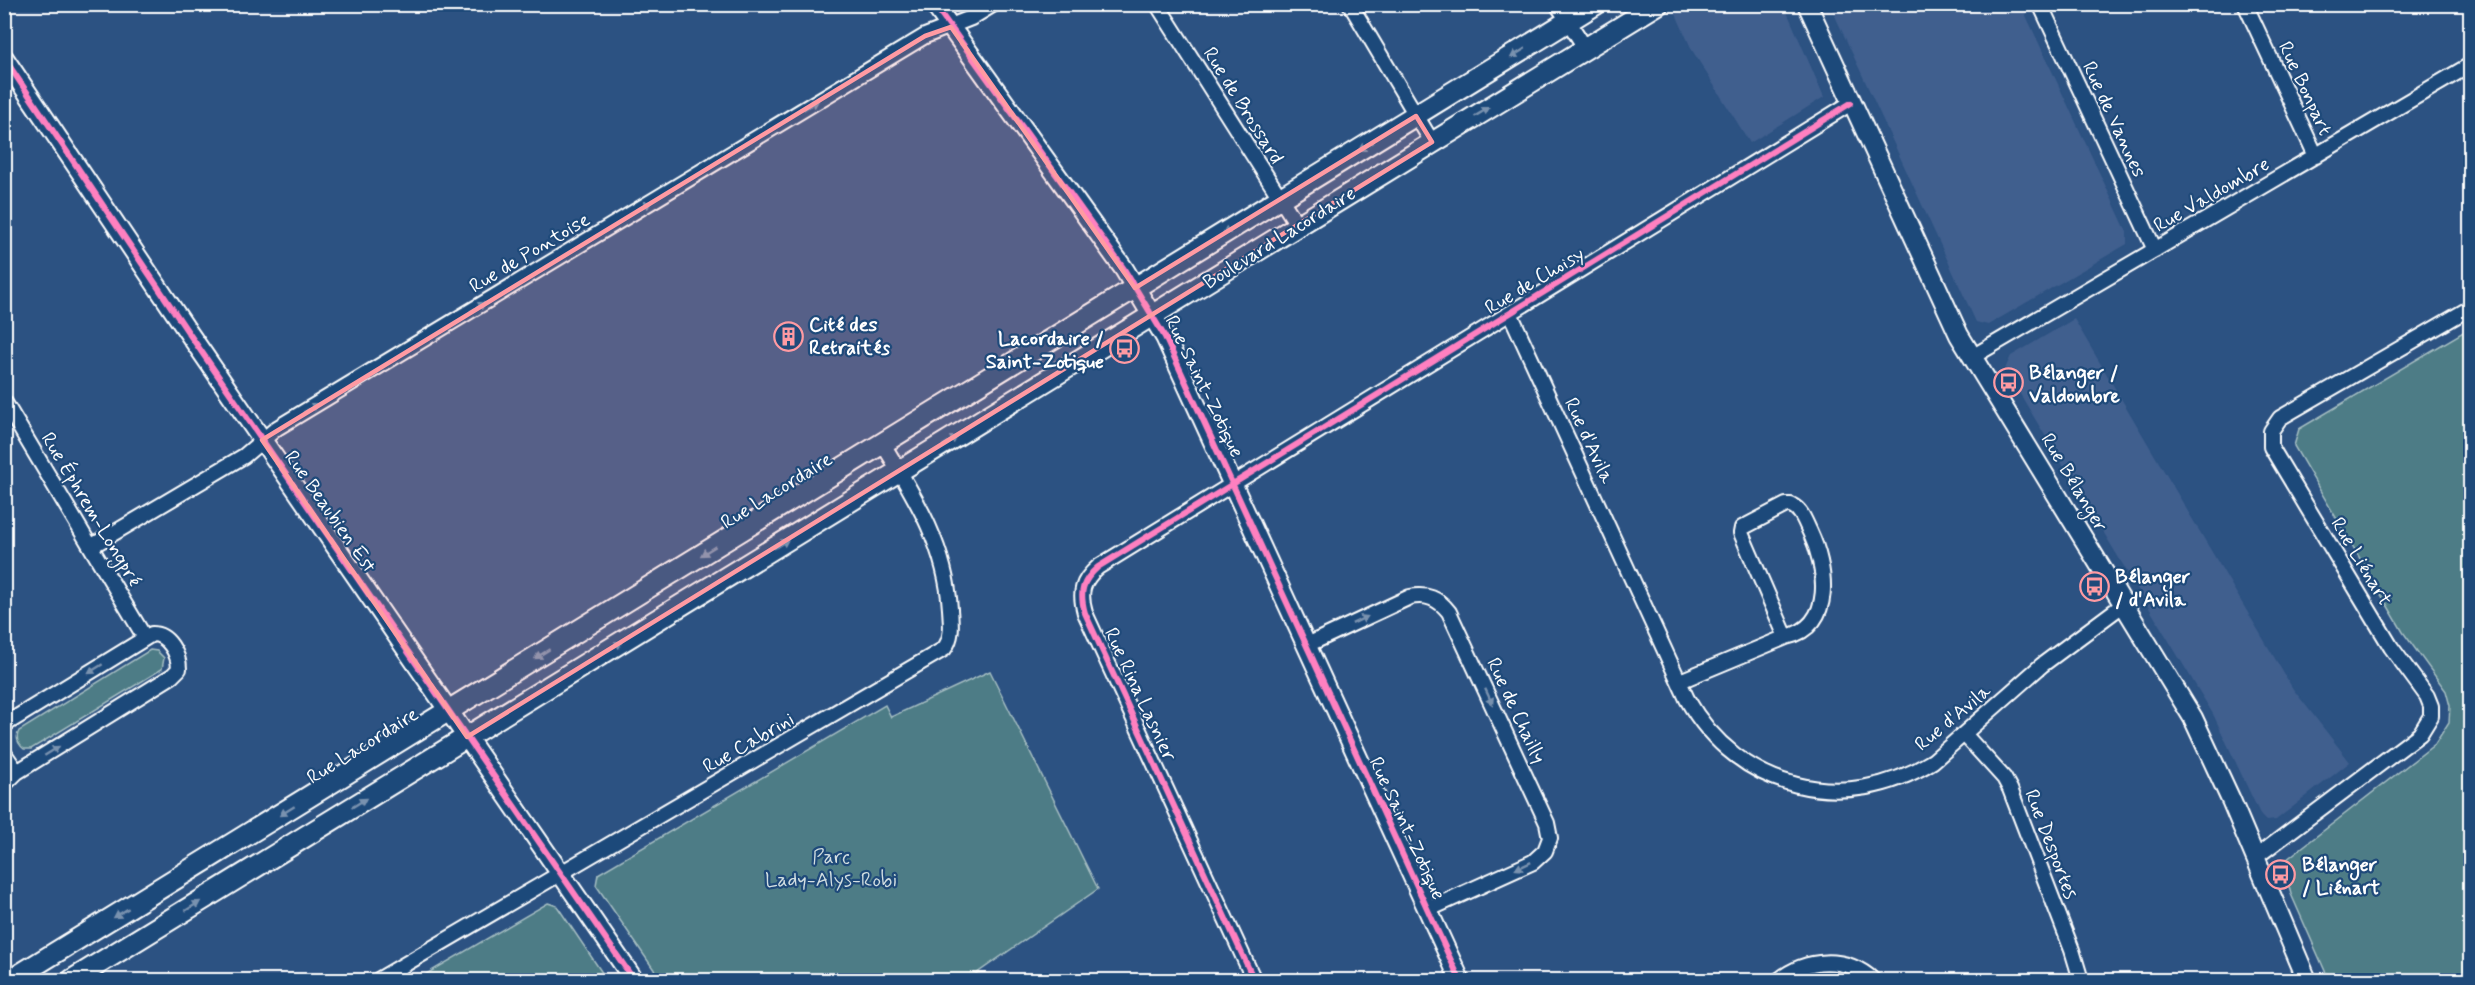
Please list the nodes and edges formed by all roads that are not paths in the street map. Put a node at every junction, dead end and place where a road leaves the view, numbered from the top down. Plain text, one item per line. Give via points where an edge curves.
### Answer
1 (934, 4) edge
2 (994, 4) edge
3 (1158, 4) edge
4 (1350, 4) edge
5 (1557, 4) edge
6 (1596, 4) edge
7 (1658, 4) edge
8 (1807, 4) edge
9 (2040, 4) edge
10 (2245, 4) edge
11 (1568, 22) junction
12 (951, 27) junction
13 (1586, 49) junction
14 (4, 58) edge
15 (2470, 65) edge
16 (1851, 103) junction
17 (1416, 116) junction
18 (1432, 142) junction
19 (2316, 156) junction
20 (1279, 198) junction
21 (1298, 226) junction
22 (2155, 250) junction
23 (1135, 288) junction
24 (2470, 308) edge
25 (1510, 313) junction
26 (1152, 316) junction
27 (1972, 357) junction
28 (4, 401) edge
29 (262, 440) junction
30 (883, 444) junction
31 (900, 471) junction
32 (1233, 484) junction
33 (92, 546) junction
34 (2124, 604) junction
35 (1786, 636) junction
36 (145, 638) junction
37 (1307, 645) junction
38 (1680, 681) junction
39 (450, 711) junction
40 (4, 724) edge
41 (1964, 734) junction
42 (467, 737) junction
43 (4, 753) edge
44 (17, 772) junction
45 (4, 785) edge
46 (2256, 857) junction
47 (560, 873) junction
48 (1427, 910) junction
49 (11, 981) edge
50 (72, 981) edge
51 (378, 981) edge
52 (634, 981) edge
53 (1254, 981) edge
54 (1460, 981) edge
55 (1779, 981) edge
56 (1873, 981) edge
57 (2081, 981) edge
58 (2307, 981) edge

1 - 12 street, Rue Saint-Zotique
2 - 12 street, Rue de Pontoise
3 - 20 street, Rue de Brossard
4 - 17 street
5 - 11 street
6 - 11 main road, Boulevard Lacordaire
7 - 13 main road, Boulevard Lacordaire
8 - 16 street, Rue Bélanger
9 - 22 street, Rue de Vannes
10 - 19 street, Rue Bonpart
11 - 13 street
11 -> 17 main road, Boulevard Lacordaire
12 - 23 street, Rue Saint-Zotique
29 -> 12 street, Rue de Pontoise via 925,36
18 -> 13 main road, Boulevard Lacordaire
14 - 29 street, Rue Beaubien Est
15 - 19 street, Rue Valdombre
16 - 25 street, Rue de Choisy
16 - 27 street, Rue Bélanger
17 - 18 street
17 -> 20 main road, Boulevard Lacordaire
18 - 21 main road, Boulevard Lacordaire
19 - 22 street, Rue Valdombre
20 - 21 street, Rue de Brossard
20 -> 23 main road, Boulevard Lacordaire
21 - 26 main road, Boulevard Lacordaire
22 - 27 street, Rue Valdombre
23 - 26 street, Rue Saint-Zotique
23 - 30 main road, Boulevard Lacordaire
24 - 46 street, Rue Liénart via 2280,418 2271,431 2271,447 2391,647 2427,696 2431,716 2420,734
25 - 32 street, Rue de Choisy
25 - 38 street, Rue d'Avila
31 -> 26 main road, Boulevard Lacordaire
26 - 32 street, Rue Saint-Zotique via 1166,337
27 - 34 street, Rue Bélanger
28 - 33 street, Rue Éphrem-Longpré
29 - 33 street, Rue de Pontoise via 244,456
29 - 39 street, Rue Beaubien Est
30 - 31 street, Rue Cabrini
30 -> 39 main road, Rue Lacordaire
42 -> 31 main road
31 - 47 street, Rue Cabrini via 930,524 944,567 951,628 944,649
32 - 37 street, Rue Saint-Zotique
32 - 53 street, Rue Rina Lasnier via 1098,567 1086,579 1081,595 1085,613
33 - 36 street, Rue Éphrem-Longpré
34 - 41 street, Rue d'Avila via 2042,665
34 - 46 street, Rue Bélanger via 2193,718
35 - 35 street via 1800,634 1812,622 1824,581 1821,556 1799,511 1791,505 1742,528
35 - 38 street
36 -> 40 street
44 -> 36 street via 180,669 179,659 165,638 159,634
37 - 48 street, Rue Saint-Zotique
37 -> 48 street, Rue de Chailly via 1410,597 1427,596 1440,602 1449,612 1542,812 1550,838 1539,857
38 - 41 street, Rue d'Avila via 1697,716 1730,752 1769,777 1807,787 1847,789 1903,777 1933,761
39 - 42 street, Rue Beaubien Est
39 -> 49 main road, Rue Lacordaire
41 - 57 street, Rue Desportes via 2010,789
42 - 47 street, Rue Beaubien Est
50 -> 42 main road
43 - 44 street
44 - 45 street
46 - 58 street, Rue Bélanger
47 - 51 street, Rue Cabrini
47 - 52 street, Rue Beaubien Est
48 - 54 street, Rue Saint-Zotique
55 - 56 street via 1793,970 1824,962 1855,968

